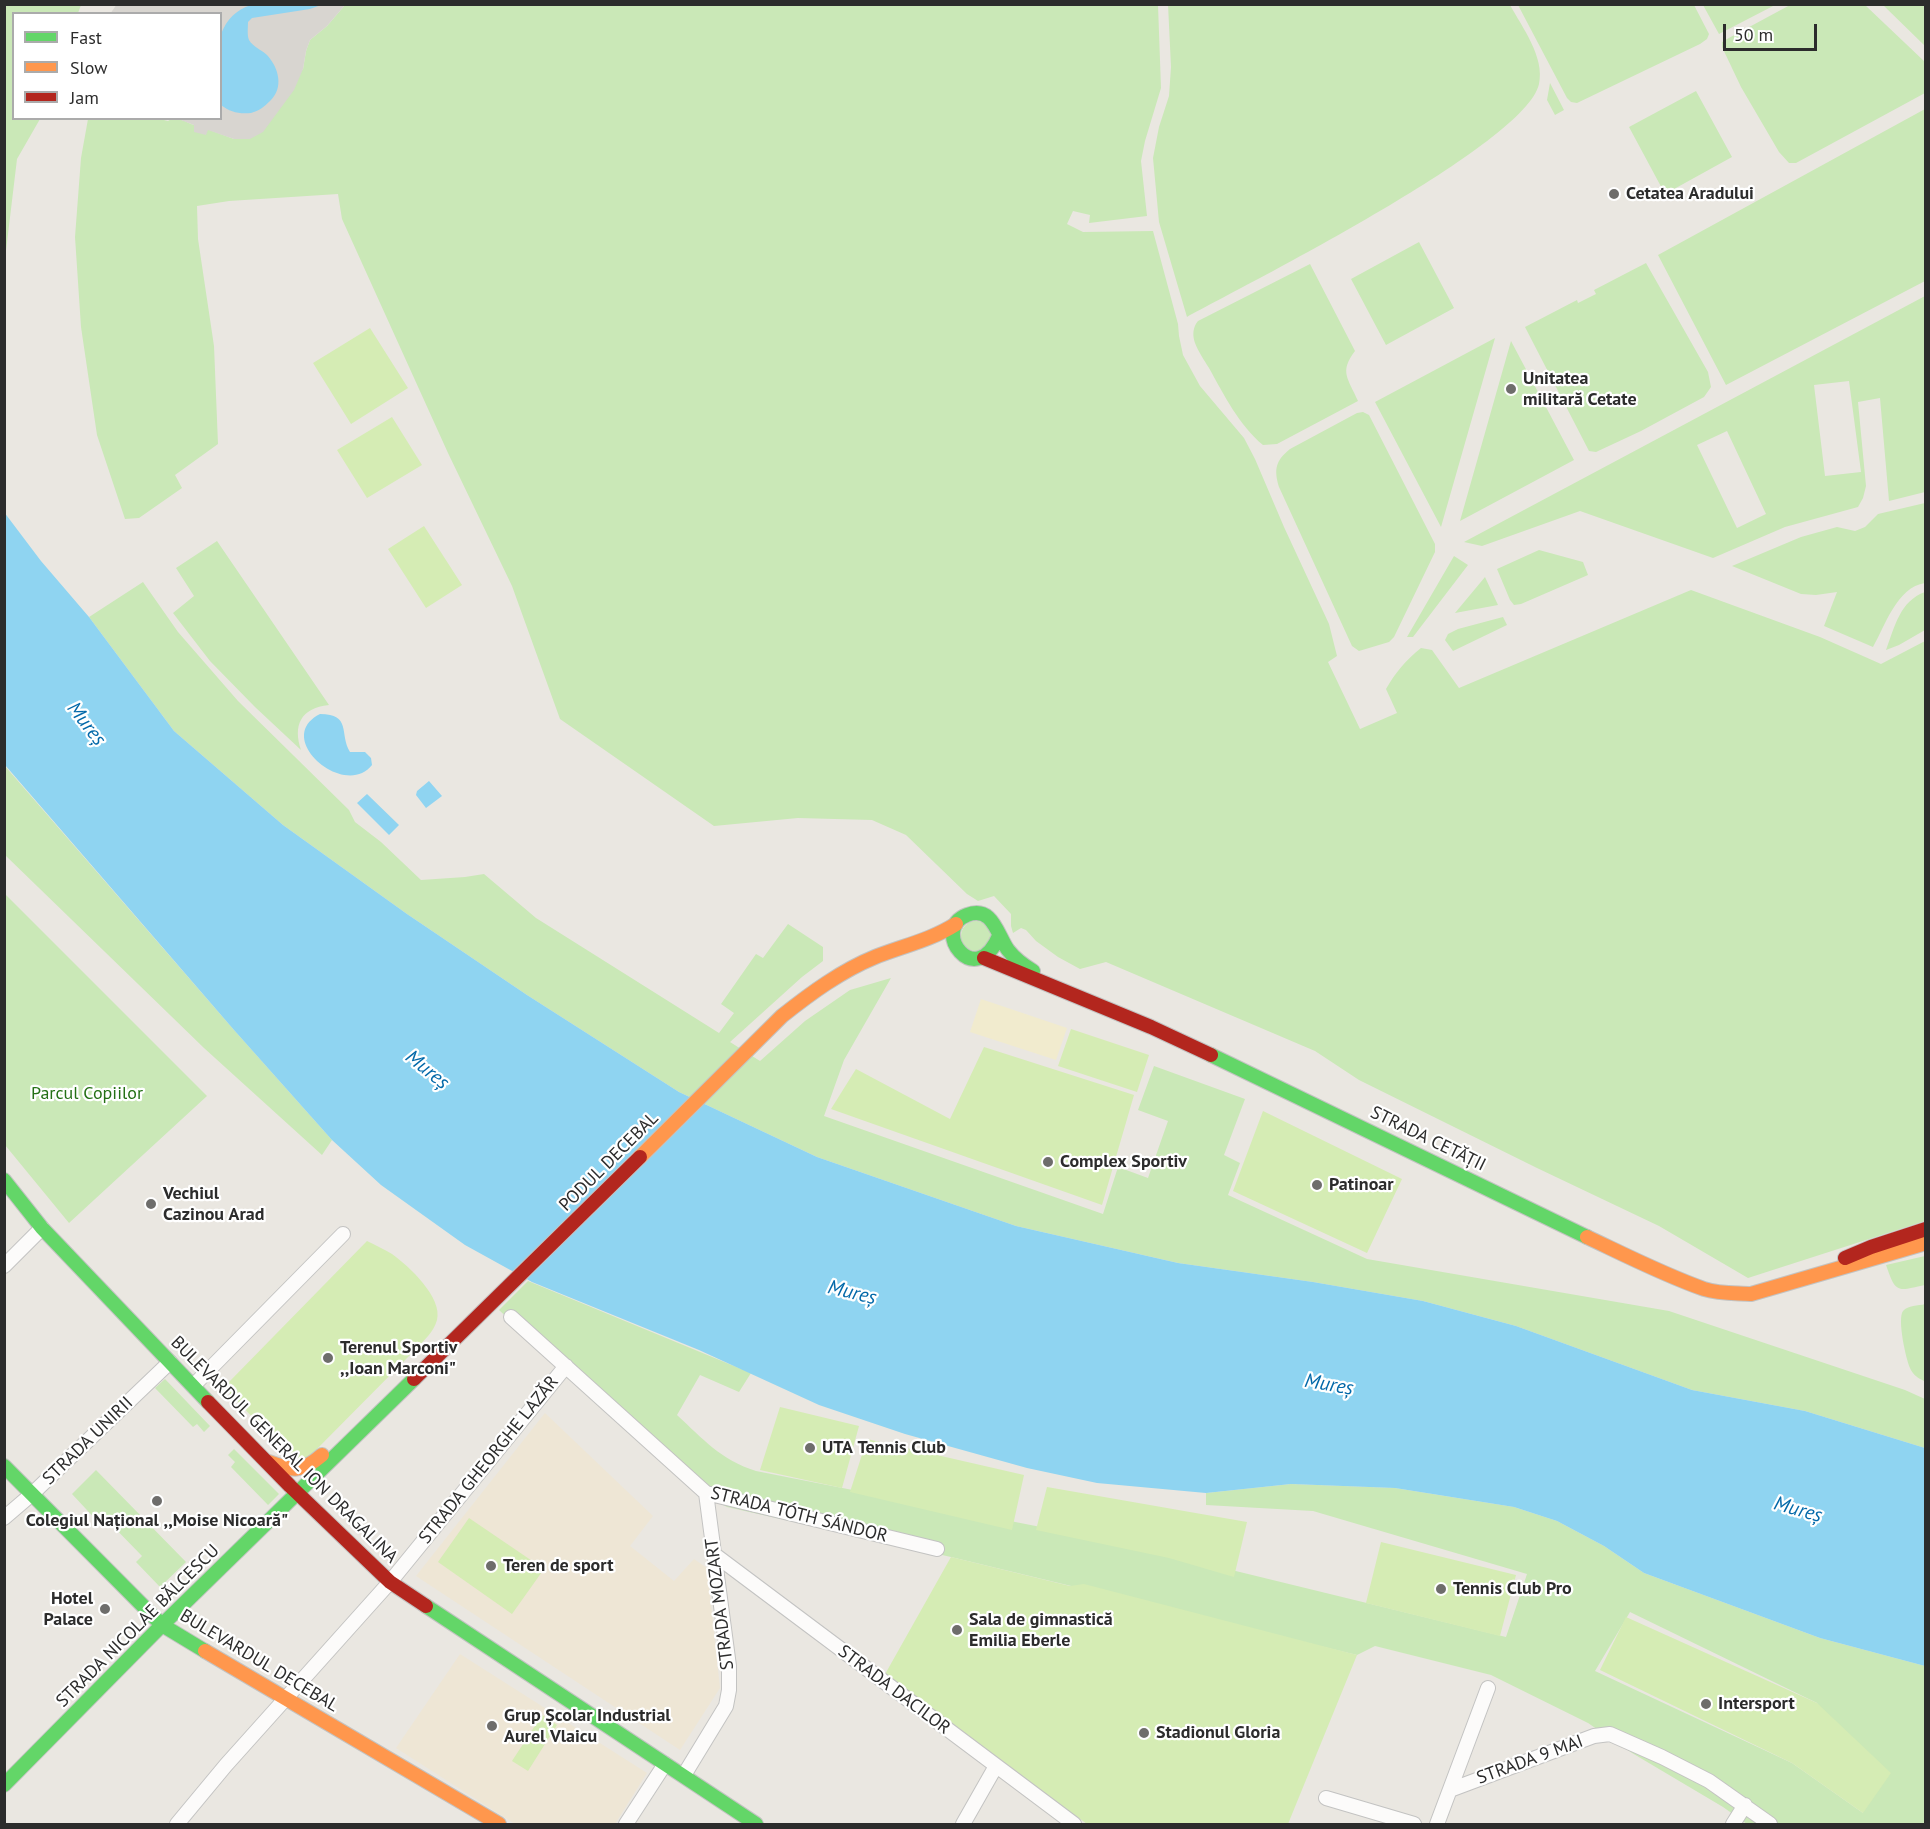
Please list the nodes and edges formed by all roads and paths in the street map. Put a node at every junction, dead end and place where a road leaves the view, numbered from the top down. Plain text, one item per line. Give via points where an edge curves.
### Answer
1 (956, 924) junction
2 (999, 936) junction
3 (901, 949) junction
4 (957, 950) junction
5 (984, 958) junction
6 (1073, 995) junction
7 (4, 1180) edge
8 (42, 1228) junction
9 (1926, 1229) edge
10 (343, 1234) dead end
11 (1926, 1243) edge
12 (4, 1266) edge
13 (1772, 1289) junction
14 (511, 1317) dead end
15 (170, 1362) junction
16 (566, 1366) junction
17 (193, 1386) junction
18 (363, 1429) junction
19 (266, 1461) junction
20 (4, 1466) edge
21 (706, 1493) junction
22 (32, 1494) junction
23 (298, 1494) junction
24 (4, 1518) edge
25 (937, 1549) dead end
26 (715, 1555) junction
27 (390, 1582) junction
28 (162, 1625) junction
29 (1488, 1688) dead end
30 (287, 1698) junction
31 (665, 1764) junction
32 (996, 1766) junction
33 (684, 1775) junction
34 (4, 1785) edge
35 (1450, 1790) junction
36 (1326, 1798) dead end
37 (1745, 1805) junction
38 (177, 1824) edge
39 (499, 1824) edge
40 (626, 1824) edge
41 (756, 1824) edge
42 (963, 1824) edge
43 (1074, 1824) edge
44 (1414, 1824) edge
45 (1437, 1824) edge
46 (1733, 1824) edge
47 (1770, 1824) edge

1 - 2 main road via 966,915 979,913 992,920
1 - 3 main road via 938,936
1 - 4 main road via 952,933
2 - 5 main road via 997,946
2 - 6 main road, STRADA CETĂȚII via 1017,960
3 - 4 main road
3 - 18 main road, PODUL DECEBAL via 833,977 782,1016
4 - 5 main road via 969,958
5 - 6 main road, STRADA CETĂȚII
6 - 13 main road, STRADA CETĂȚII via 1233,1065 1690,1284 1724,1293 1751,1294
7 - 8 main road, BULEVARDUL GENERAL ION DRAGALINA
8 - 12 street
8 - 15 main road, BULEVARDUL GENERAL ION DRAGALINA
9 - 13 main road, STRADA CETĂȚII via 1871,1247
10 - 17 street
11 - 13 main road, STRADA CETĂȚII
14 - 16 street, STRADA TÓTH SÁNDOR
15 - 17 main road, BULEVARDUL GENERAL ION DRAGALINA
15 - 22 street, STRADA UNIRII
16 - 21 street, STRADA TÓTH SÁNDOR
16 - 27 street, STRADA GHEORGHE LAZĂR
17 - 19 main road, BULEVARDUL GENERAL ION DRAGALINA
18 - 19 main road via 348,1434 305,1469 287,1469
18 - 23 main road, STRADA NICOLAE BĂLCESCU
19 - 23 main road, BULEVARDUL GENERAL ION DRAGALINA
20 - 22 main road, BULEVARDUL DECEBAL
21 - 25 street, STRADA TÓTH SÁNDOR
21 - 26 street, STRADA MOZART
22 - 24 street, STRADA UNIRII
22 - 28 main road, BULEVARDUL DECEBAL
23 - 27 main road, BULEVARDUL GENERAL ION DRAGALINA
23 - 28 main road, STRADA NICOLAE BĂLCESCU
26 - 32 street, STRADA DACILOR
26 - 33 street, STRADA MOZART via 729,1690 726,1706
27 - 30 street, STRADA GHEORGHE LAZĂR
27 - 31 main road, BULEVARDUL GENERAL ION DRAGALINA
28 - 30 main road, BULEVARDUL DECEBAL
28 - 34 main road, STRADA NICOLAE BĂLCESCU
29 - 35 street, STRADA 9 MAI
30 - 38 street, STRADA GHEORGHE LAZĂR
30 - 39 main road, BULEVARDUL DECEBAL
31 - 33 main road, BULEVARDUL GENERAL ION DRAGALINA
31 - 40 street
32 - 42 street
32 - 43 street, STRADA DACILOR
33 - 41 main road, BULEVARDUL GENERAL ION DRAGALINA
35 - 37 street, STRADA 9 MAI via 1610,1734 1709,1781
35 - 45 street, STRADA 9 MAI
36 - 44 street
37 - 46 street
37 - 47 street

